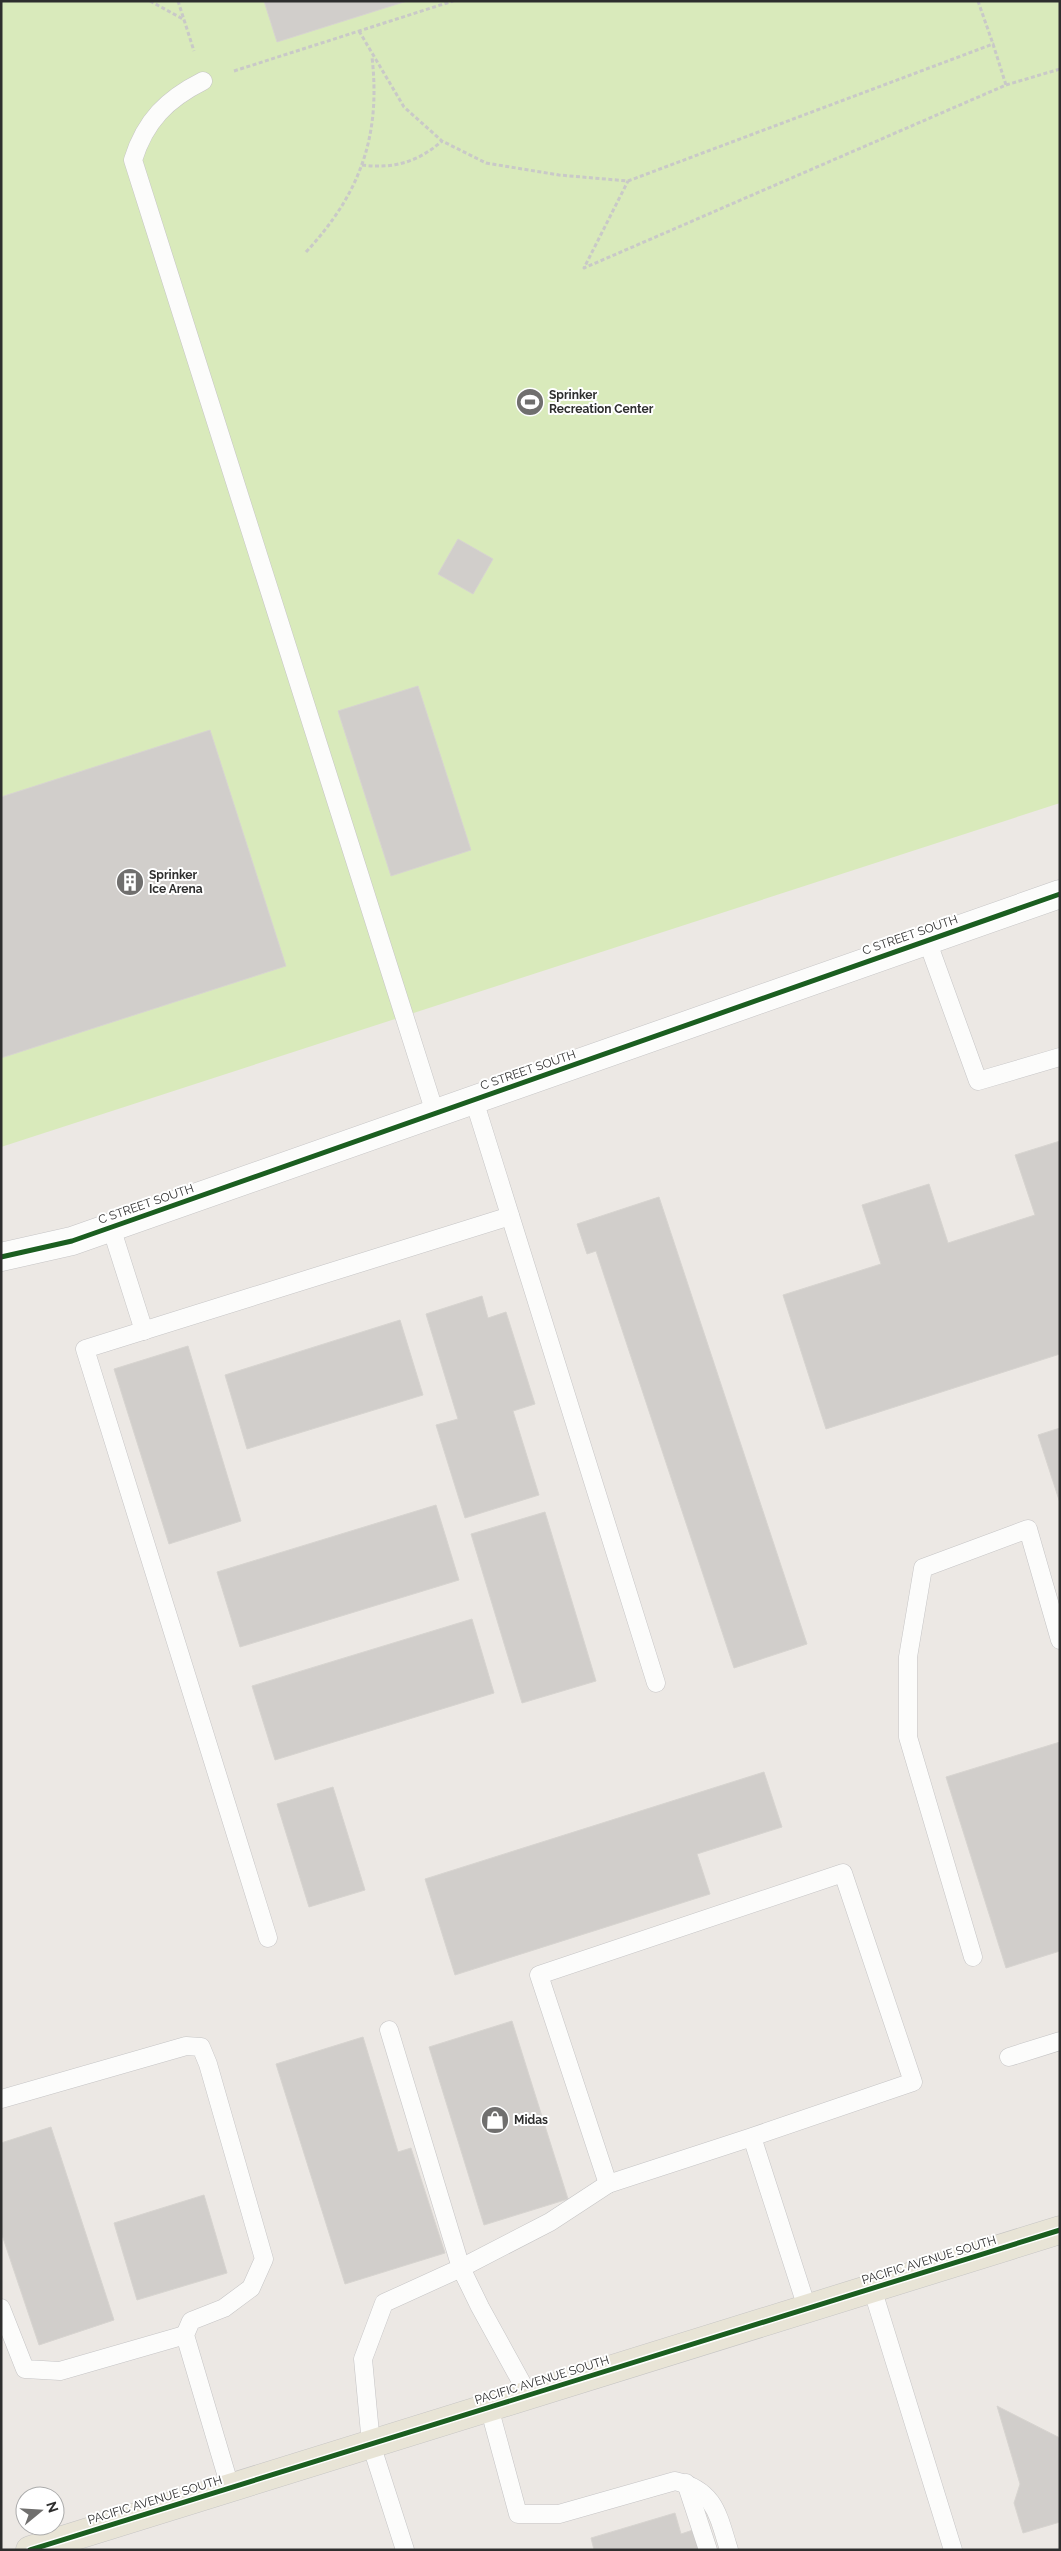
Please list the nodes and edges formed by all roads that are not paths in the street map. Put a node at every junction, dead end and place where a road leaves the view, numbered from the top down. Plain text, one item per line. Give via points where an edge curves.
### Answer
1 (203, 81) road end
2 (1060, 894) edge
3 (927, 940) junction
4 (1060, 1057) edge
5 (474, 1100) junction
6 (435, 1113) junction
7 (510, 1216) junction
8 (111, 1227) junction
9 (1, 1257) edge
10 (144, 1331) junction
11 (1060, 1640) edge
12 (656, 1683) dead end
13 (268, 1938) dead end
14 (972, 1957) dead end
15 (389, 2030) dead end
16 (1060, 2041) edge
17 (1009, 2057) dead end
18 (1, 2099) edge
19 (752, 2137) junction
20 (608, 2184) junction
21 (1060, 2230) edge
22 (461, 2268) junction
23 (872, 2288) junction
24 (1, 2308) edge
25 (807, 2308) junction
26 (185, 2335) junction
27 (529, 2396) junction
28 (489, 2407) junction
29 (371, 2444) junction
30 (686, 2483) junction
31 (230, 2487) junction
32 (30, 2550) edge
33 (405, 2550) edge
34 (708, 2550) edge
35 (729, 2550) edge
36 (953, 2550) edge

1 - 6 lane via 162,106 148,125 133,160
2 - 3 street, C STREET SOUTH
3 - 4 lane via 978,1081
3 - 5 street, C STREET SOUTH
5 - 6 street, C STREET SOUTH
5 - 7 lane
6 - 8 street, C STREET SOUTH
7 - 10 lane
7 - 12 lane
8 - 9 street, C STREET SOUTH via 72,1241
8 - 10 lane
10 - 13 lane via 85,1349
11 - 14 lane via 1028,1529 923,1568 908,1657 908,1737
15 - 22 lane
16 - 17 lane
18 - 26 lane via 186,2046 201,2047 264,2259 251,2288 224,2308 191,2321
19 - 20 lane
19 - 20 lane via 913,2082 843,1873 539,1975
19 - 25 lane
20 - 22 lane via 550,2222
21 - 23 main road, PACIFIC AVENUE SOUTH
22 - 27 lane
22 - 29 lane via 384,2303 363,2359
23 - 25 main road, PACIFIC AVENUE SOUTH
23 - 36 lane
24 - 26 lane via 26,2370 60,2371
25 - 27 main road, PACIFIC AVENUE SOUTH
26 - 31 lane
27 - 28 main road, PACIFIC AVENUE SOUTH
28 - 29 main road, PACIFIC AVENUE SOUTH
28 - 30 lane via 518,2514 560,2514 675,2481
29 - 31 main road, PACIFIC AVENUE SOUTH
29 - 33 lane
30 - 34 lane
30 - 35 lane via 707,2495 719,2517
31 - 32 main road, PACIFIC AVENUE SOUTH

